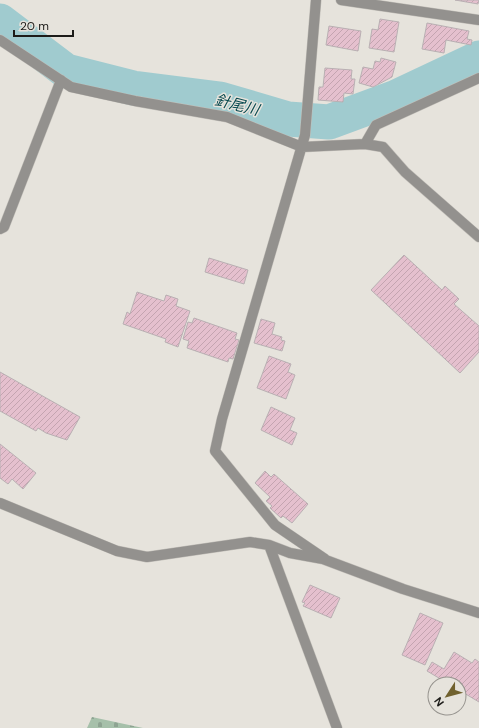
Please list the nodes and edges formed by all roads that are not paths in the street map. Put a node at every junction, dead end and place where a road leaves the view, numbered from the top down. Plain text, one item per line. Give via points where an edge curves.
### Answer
1 (316, 0) edge
2 (341, 0) edge
3 (479, 20) edge
4 (0, 40) edge
5 (479, 78) edge
6 (61, 80) junction
7 (365, 144) junction
8 (302, 147) junction
9 (0, 229) edge
10 (479, 237) edge
11 (0, 503) edge
12 (269, 545) junction
13 (325, 559) junction
14 (479, 613) edge
15 (337, 728) edge

1 - 8 street
2 - 3 street
4 - 6 street
5 - 7 street via 376,125
6 - 8 street via 72,87 227,118
6 - 9 street via 4,227
7 - 8 street
7 - 10 street via 383,147 405,172
8 - 13 street via 215,451 275,525
11 - 12 street via 117,551 147,556 250,542
12 - 13 street via 290,553
12 - 15 street
13 - 14 street via 403,589

